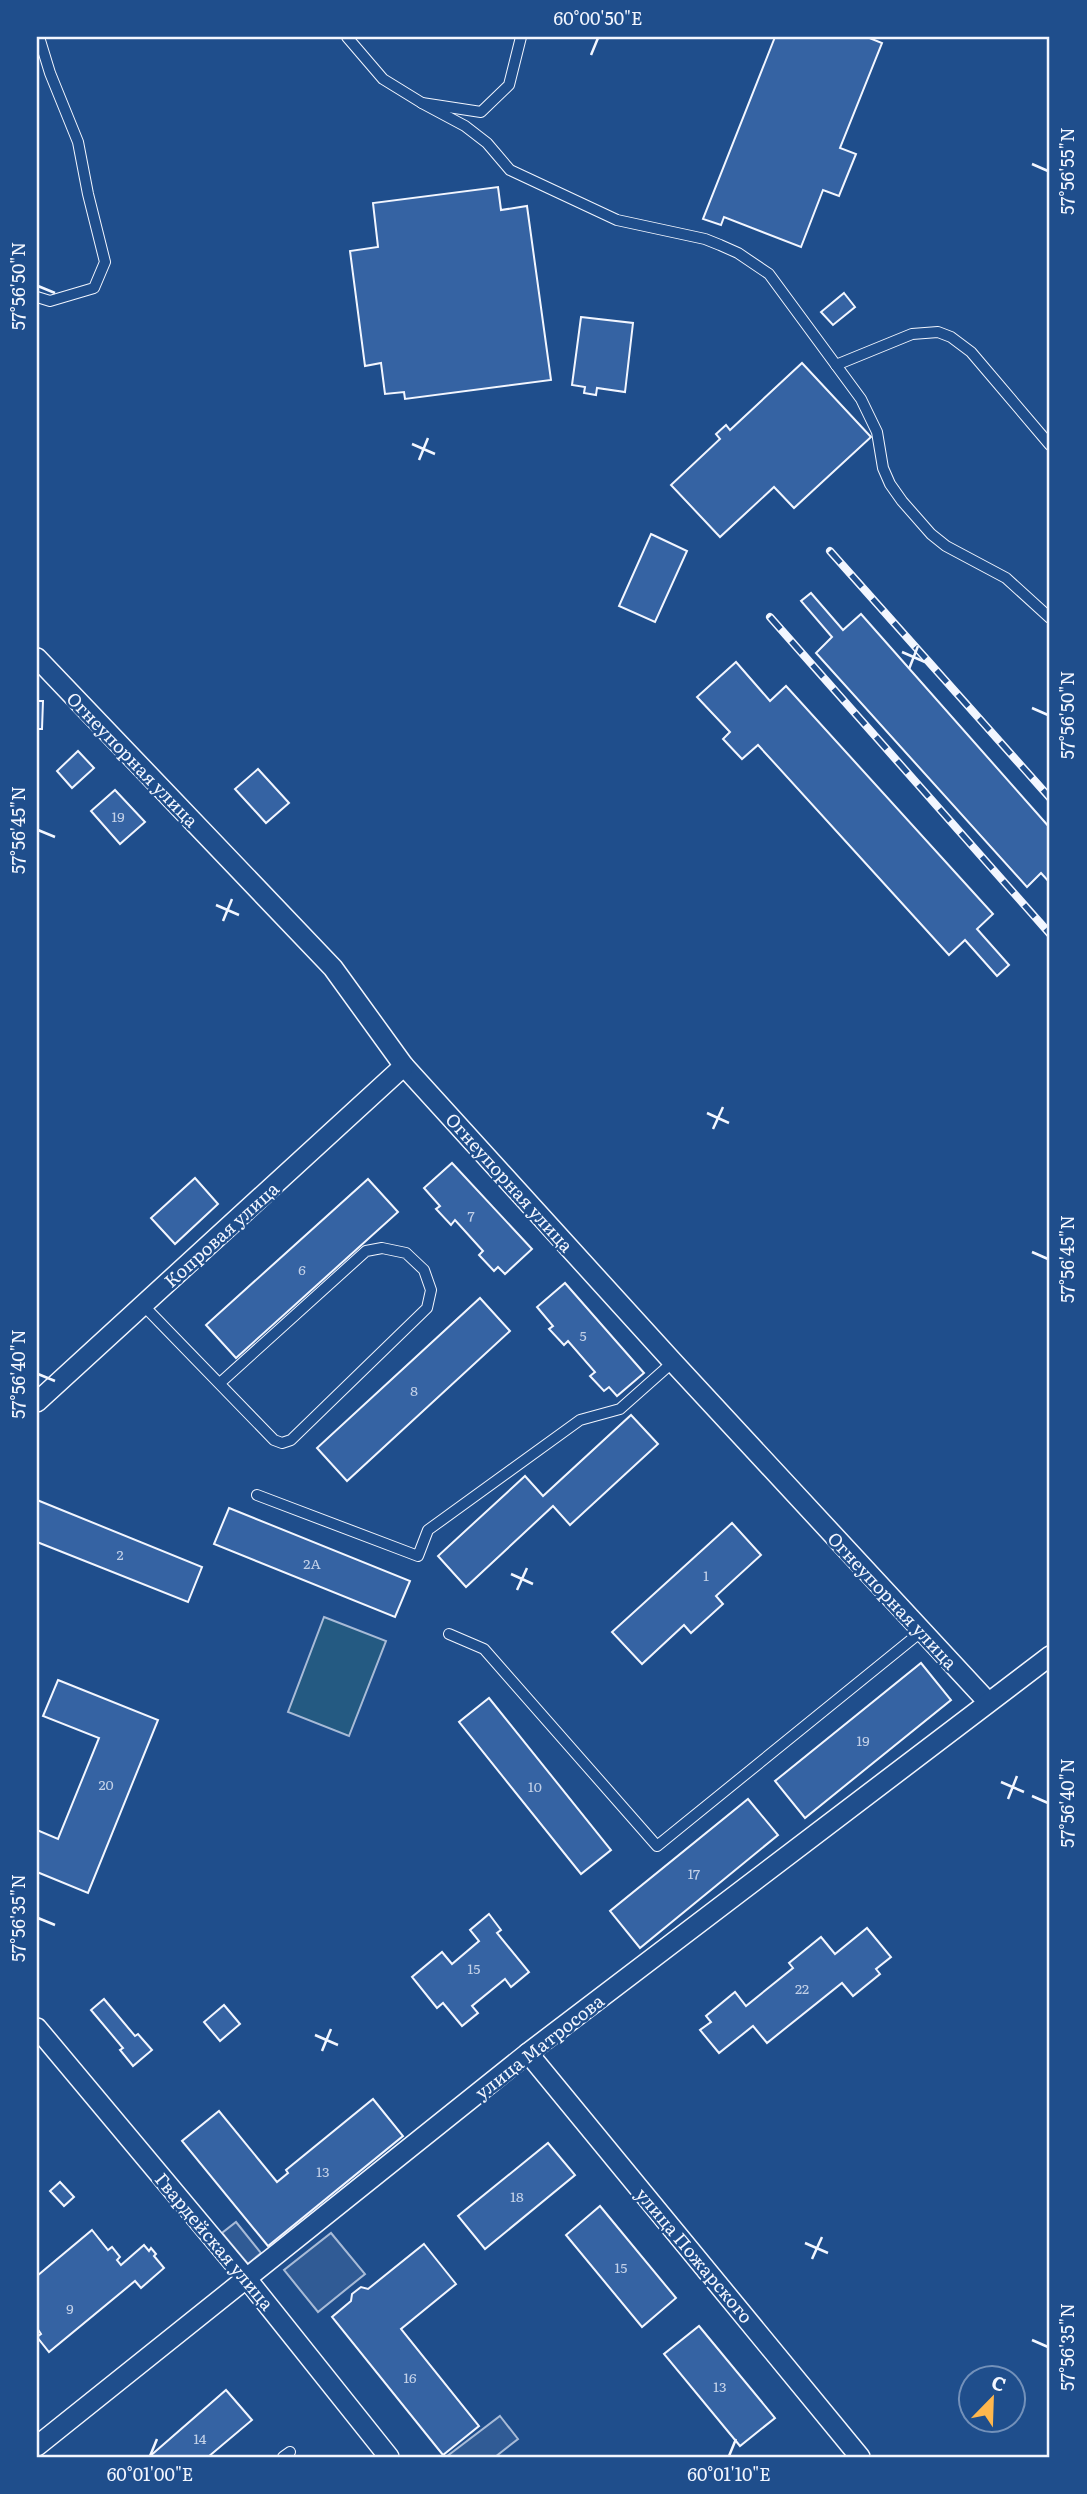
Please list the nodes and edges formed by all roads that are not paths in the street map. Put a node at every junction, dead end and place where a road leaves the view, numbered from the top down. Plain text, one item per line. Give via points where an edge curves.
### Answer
1 (39, 37) edge
2 (347, 37) edge
3 (521, 37) edge
4 (422, 103) junction
5 (37, 297) edge
6 (836, 365) junction
7 (1050, 445) edge
8 (1050, 618) edge
9 (37, 658) edge
10 (404, 1066) junction
11 (143, 1305) junction
12 (673, 1362) junction
13 (220, 1383) junction
14 (37, 1402) edge
15 (257, 1495) dead end
16 (922, 1631) junction
17 (449, 1634) dead end
18 (1050, 1656) edge
19 (988, 1702) junction
20 (37, 2028) edge
21 (528, 2053) junction
22 (247, 2279) junction
23 (38, 2447) edge
24 (389, 2457) edge
25 (860, 2457) edge

1 - 5 lane via 78,142 105,262 94,288 50,301
2 - 4 lane via 383,79
3 - 4 lane via 509,85 481,112
4 - 6 lane via 464,126 510,170 617,220 705,239 746,258 769,274
6 - 7 lane via 912,334 938,332 971,352
6 - 8 lane via 869,415 883,468 902,501 946,546 1006,578
9 - 10 street, Огнеупорная улица via 332,968
10 - 11 street, Копровая улица
10 - 12 street, Огнеупорная улица
11 - 13 lane
11 - 14 street, Копровая улица
12 - 15 lane via 620,1409 580,1420 428,1530 418,1556
12 - 16 street, Огнеупорная улица
13 - 13 lane via 274,1440 290,1440 427,1308 431,1290 424,1270 406,1253 382,1248 366,1251
16 - 17 lane via 657,1846 484,1649
16 - 19 street, Огнеупорная улица
18 - 19 street, улица Матросова
19 - 21 street, улица Матросова
20 - 22 street, Гвардейская улица
21 - 22 street, улица Матросова
21 - 25 street, улица Пожарского
22 - 23 street, улица Матросова
22 - 24 street, Гвардейская улица

